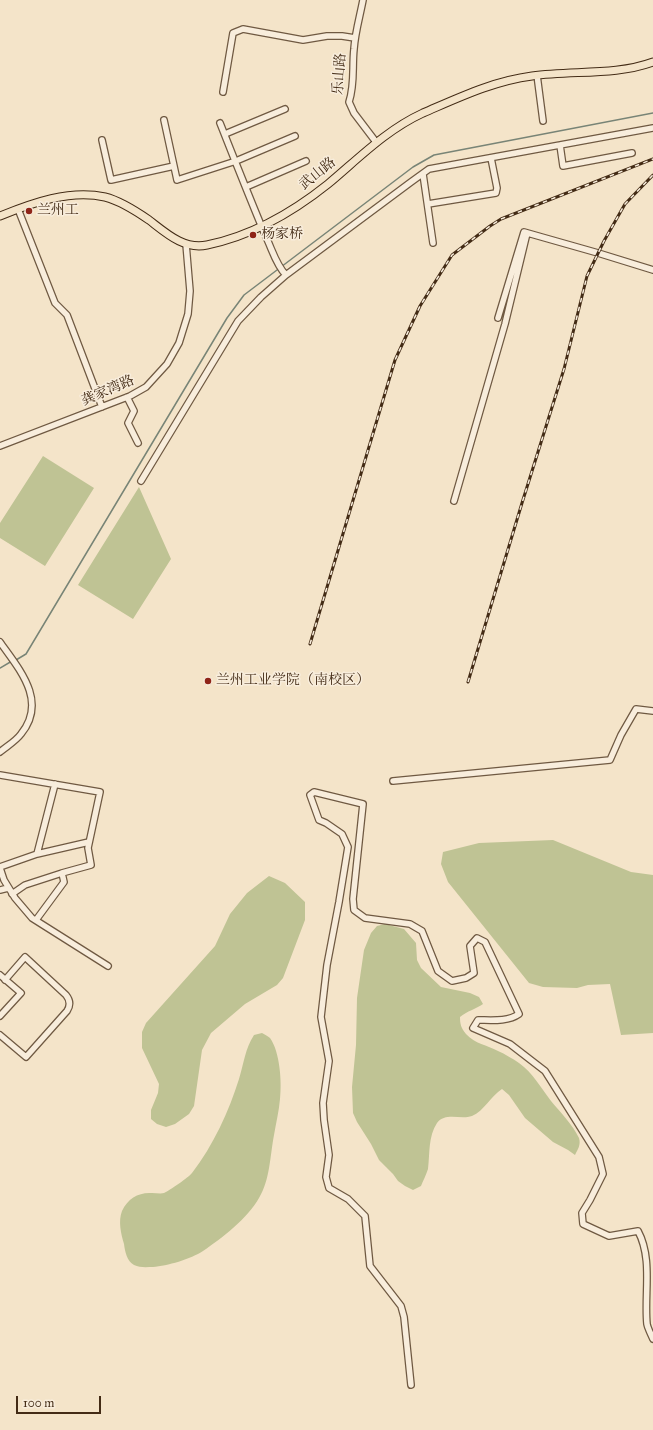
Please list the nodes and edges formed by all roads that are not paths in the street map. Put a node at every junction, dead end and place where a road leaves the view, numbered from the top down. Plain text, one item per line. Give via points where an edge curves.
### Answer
1 (363, 0) edge
2 (355, 38) junction
3 (653, 62) edge
4 (537, 75) junction
5 (223, 92) dead end
6 (285, 109) dead end
7 (164, 120) dead end
8 (220, 122) dead end
9 (543, 122) dead end
10 (653, 128) edge
11 (225, 134) junction
12 (295, 136) dead end
13 (102, 140) dead end
14 (376, 142) junction
15 (560, 146) junction
16 (632, 153) dead end
17 (491, 158) junction
18 (236, 161) junction
19 (306, 161) dead end
20 (174, 166) junction
21 (423, 174) junction
22 (246, 187) junction
23 (428, 204) junction
24 (18, 208) junction
25 (0, 216) edge
26 (262, 226) junction
27 (527, 233) junction
28 (433, 243) dead end
29 (186, 244) junction
30 (653, 270) edge
31 (285, 273) junction
32 (498, 318) dead end
33 (127, 397) junction
34 (102, 407) junction
35 (138, 443) dead end
36 (0, 446) edge
37 (141, 481) dead end
38 (454, 501) dead end
39 (0, 642) edge
40 (653, 711) edge
41 (0, 752) edge
42 (0, 775) edge
43 (393, 781) dead end
44 (54, 784) junction
45 (89, 842) junction
46 (37, 854) junction
47 (0, 867) edge
48 (62, 873) junction
49 (8, 888) junction
50 (0, 890) edge
51 (12, 894) junction
52 (36, 920) junction
53 (108, 966) dead end
54 (0, 975) edge
55 (5, 980) junction
56 (0, 1016) edge
57 (0, 1035) edge
58 (653, 1339) edge
59 (411, 1384) dead end

1 - 2 street, 乐山路
2 - 5 street via 327,36 303,40 243,29 233,33
2 - 14 street, 乐山路 via 349,102 354,113
3 - 4 main road, 武山路 via 616,70
4 - 9 street
4 - 14 main road, 武山路 via 485,87 420,115
6 - 11 street
7 - 20 street
8 - 11 street
10 - 15 street
11 - 18 street
12 - 18 street
13 - 20 street via 111,180
14 - 26 main road, 武山路 via 306,201
15 - 16 street via 563,166
15 - 17 street
17 - 21 street via 429,169
17 - 23 street via 496,193
18 - 20 street via 178,180
18 - 22 street
19 - 22 street
21 - 23 street
21 - 31 street
22 - 26 street
23 - 28 street
24 - 25 main road, 武山路
24 - 29 main road, 武山路 via 60,197 104,197 131,208 168,235
24 - 34 street via 55,303 67,315
26 - 29 main road, 武山路 via 225,241 204,246
26 - 31 street
27 - 30 street
27 - 32 street via 524,232
27 - 38 street via 505,324
29 - 33 street, 龚家湾路 via 190,291 188,314 179,343 168,364 146,387
31 - 37 street via 238,320
33 - 34 street, 龚家湾路
33 - 35 street via 134,411 128,423
34 - 36 street, 龚家湾路
39 - 41 street via 29,687 32,709 30,720 20,736
40 - 43 street via 636,709 610,760
42 - 44 street
44 - 45 street via 100,792
44 - 46 street
45 - 46 street
45 - 48 street via 91,865
46 - 47 street
47 - 49 street
48 - 51 street via 25,885
48 - 52 street via 64,882
49 - 50 street
49 - 51 street
51 - 52 street
52 - 53 street
54 - 55 street
55 - 56 street via 21,993
55 - 57 street via 25,957 66,995 70,1005 26,1057
58 - 59 street via 647,1326 646,1254 638,1231 609,1236 583,1224 582,1213 603,1174 599,1156 545,1071 510,1044 473,1028 478,1020 514,1018 519,1014 486,942 477,938 470,946 474,973 452,981 438,971 422,931 410,924 365,918 354,910 363,804 314,792 310,796 319,820 342,834 348,847 327,965 321,1017 329,1061 323,1103 329,1155 326,1177 329,1188 348,1199 365,1216 370,1266 401,1306

